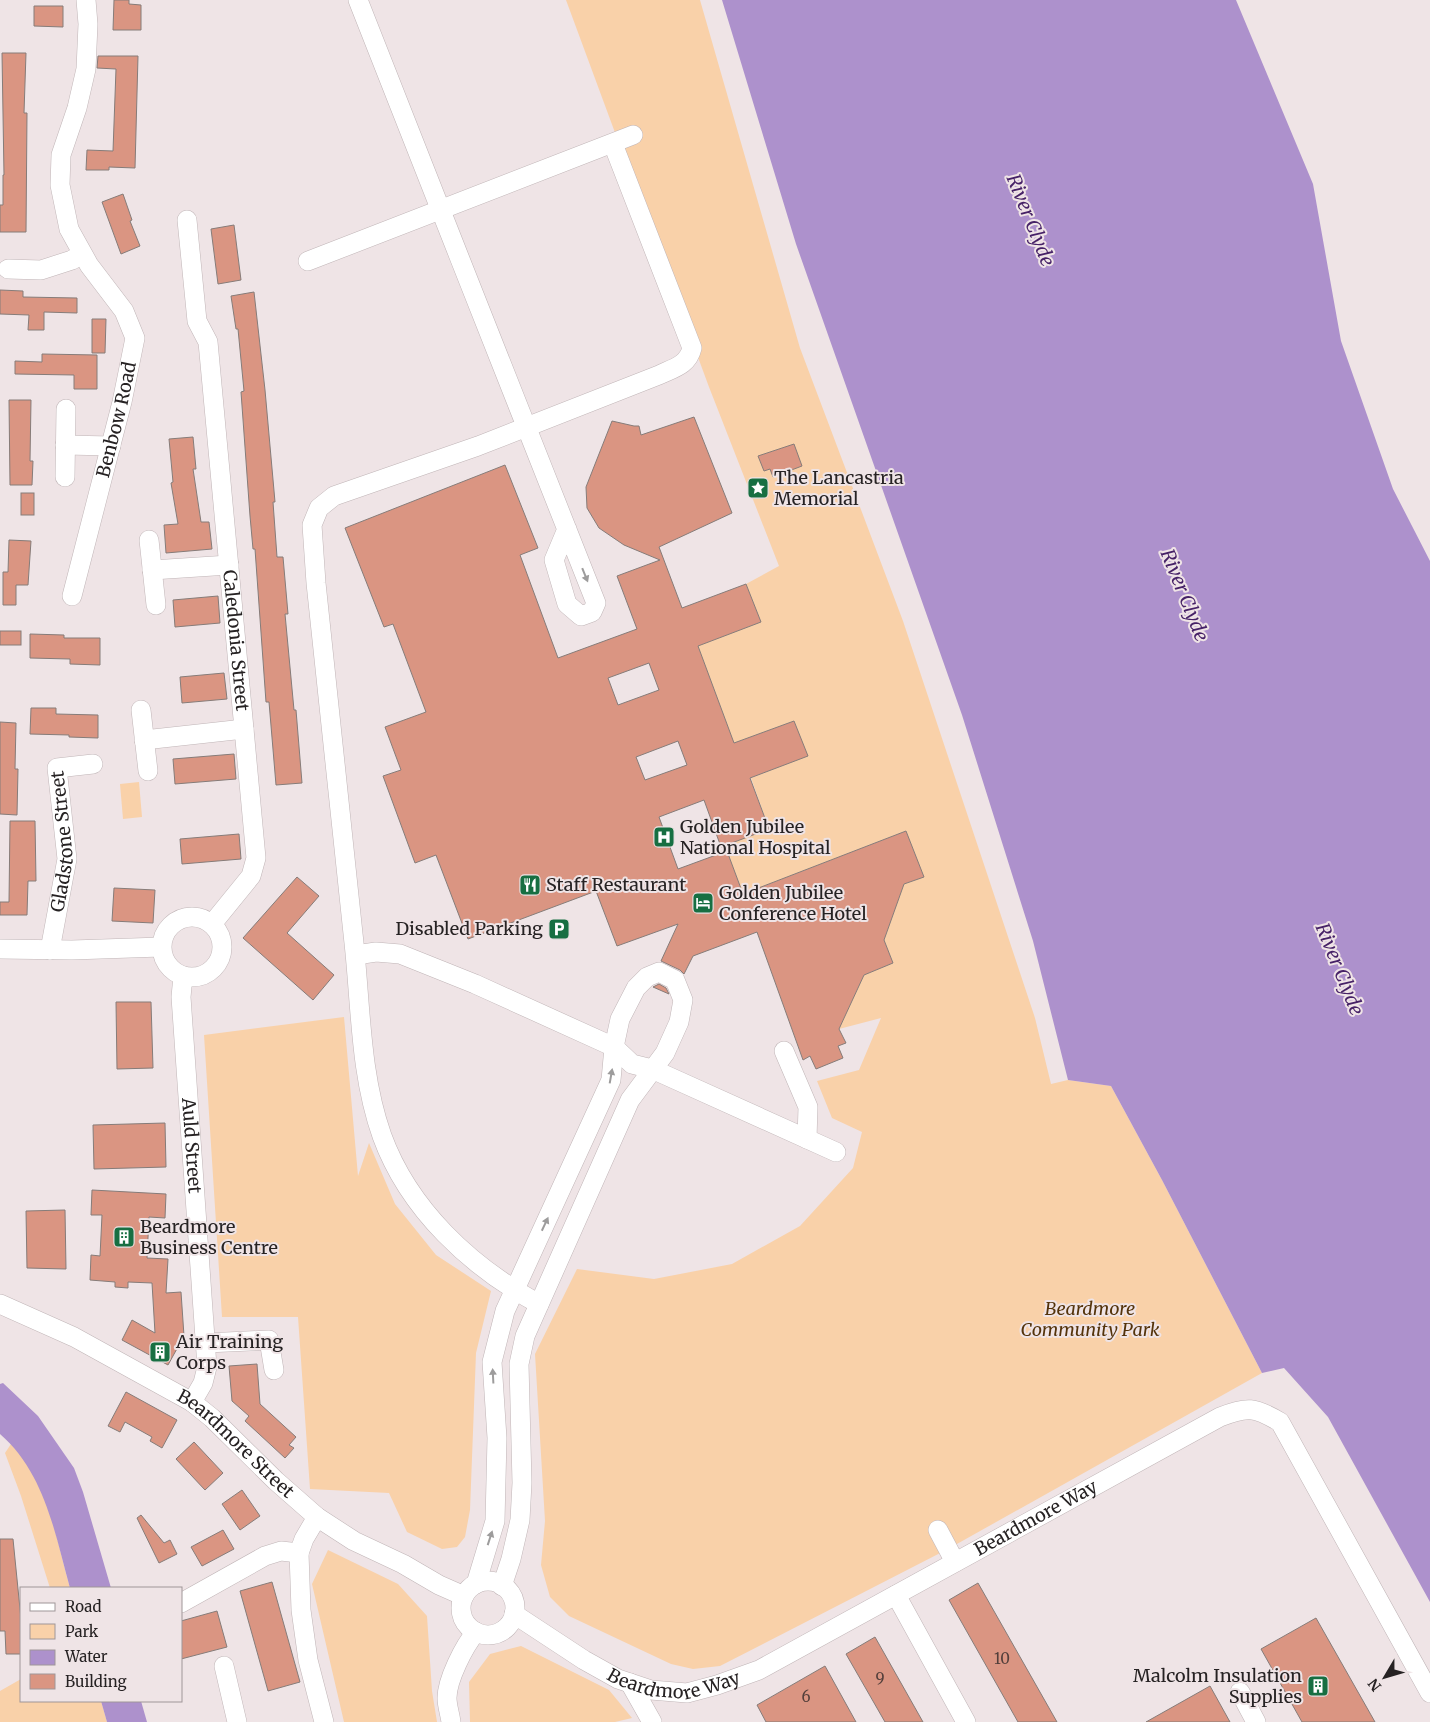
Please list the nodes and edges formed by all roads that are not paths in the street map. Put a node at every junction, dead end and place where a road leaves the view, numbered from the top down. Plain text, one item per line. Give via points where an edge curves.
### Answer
1 (86, 0) edge
2 (358, 0) edge
3 (634, 135) dead end
4 (613, 144) junction
5 (441, 209) junction
6 (187, 220) dead end
7 (82, 254) junction
8 (308, 261) dead end
9 (8, 268) dead end
10 (66, 409) dead end
11 (526, 428) junction
12 (65, 445) junction
13 (111, 446) junction
14 (65, 477) dead end
15 (566, 529) dead end
16 (149, 540) dead end
17 (229, 565) junction
18 (152, 570) junction
19 (72, 596) dead end
20 (156, 605) dead end
21 (141, 710) dead end
22 (244, 729) junction
23 (144, 740) junction
24 (92, 764) dead end
25 (148, 771) dead end
26 (212, 924) junction
27 (161, 947) junction
28 (0, 949) edge
29 (50, 950) junction
30 (356, 956) junction
31 (183, 976) junction
32 (614, 1047) junction
33 (784, 1051) dead end
34 (652, 1069) junction
35 (807, 1139) junction
36 (836, 1152) dead end
37 (515, 1291) junction
38 (0, 1304) edge
39 (539, 1304) junction
40 (206, 1343) junction
41 (274, 1370) dead end
42 (192, 1402) junction
43 (317, 1517) junction
44 (938, 1530) dead end
45 (299, 1553) junction
46 (955, 1562) junction
47 (502, 1586) junction
48 (470, 1590) junction
49 (896, 1595) junction
50 (182, 1602) edge
51 (514, 1614) junction
52 (476, 1632) junction
53 (224, 1666) dead end
54 (630, 1683) junction
55 (1240, 1692) dead end
56 (1430, 1693) edge
57 (318, 1721) edge
58 (237, 1722) edge
59 (451, 1722) edge
60 (652, 1722) edge
61 (966, 1722) edge
62 (1256, 1722) edge

1 - 7 street, Benbow Road via 86,69 61,154 60,185 69,230
2 - 5 street
3 - 4 street
4 - 5 street
4 - 11 street via 692,348 690,356 684,363 659,375
5 - 8 street
5 - 11 street
6 - 17 street, Caledonia Street via 197,321 208,342
7 - 9 street via 41,270
7 - 13 street, Benbow Road via 124,311 135,338
10 - 12 street
11 - 15 street
11 - 30 street via 334,496 319,508 312,525
12 - 13 street
12 - 14 street
13 - 19 street, Benbow Road
16 - 18 street
17 - 18 street
17 - 22 street, Caledonia Street
18 - 20 street
21 - 23 street
22 - 23 street
22 - 26 street, Caledonia Street via 256,858 250,876
23 - 25 street
24 - 29 street, Gladstone Street via 57,768 67,860
26 - 27 street via 194,917 175,922 165,933
26 - 31 street via 222,942 218,962 203,975
27 - 29 street
27 - 31 street via 167,965
28 - 29 street
30 - 32 street via 376,952 400,954
30 - 37 street via 369,1092 382,1137 426,1214 452,1242
31 - 40 street, Auld Street via 181,997
32 - 34 street via 632,1064
32 - 34 street via 620,1019 636,988 647,977 659,972 675,980 683,1000 680,1022 665,1053
37 -> 32 street via 611,1080
33 - 35 street via 808,1107
34 - 35 street
34 - 39 street via 630,1100
35 - 36 street
37 - 39 street
48 -> 37 street via 495,1522 496,1438 492,1362
38 - 42 street, Beardmore Street via 74,1337
39 - 47 street via 525,1336 519,1364 520,1511
40 - 41 street via 269,1340
40 - 42 street, Auld Street via 207,1367 203,1383
42 - 43 street, Beardmore Street
43 - 45 street
43 - 48 street, Beardmore Street via 384,1555
44 - 46 street
45 - 50 street via 281,1552 265,1556
45 - 57 street via 301,1610
46 - 49 street, Beardmore Way
46 - 56 street, Beardmore Way via 1220,1417 1237,1410 1262,1411 1280,1422
47 - 48 street via 484,1582
47 - 51 street via 512,1598
48 - 52 street via 461,1604 461,1613 469,1628
49 - 54 street, Beardmore Way via 759,1670 717,1685 687,1693 651,1690
49 - 61 street
51 - 52 street via 511,1622 499,1632 484,1635
51 - 54 street, Beardmore Way via 584,1660
52 - 59 street via 456,1665 447,1697
53 - 58 street
54 - 60 street
55 - 62 street

